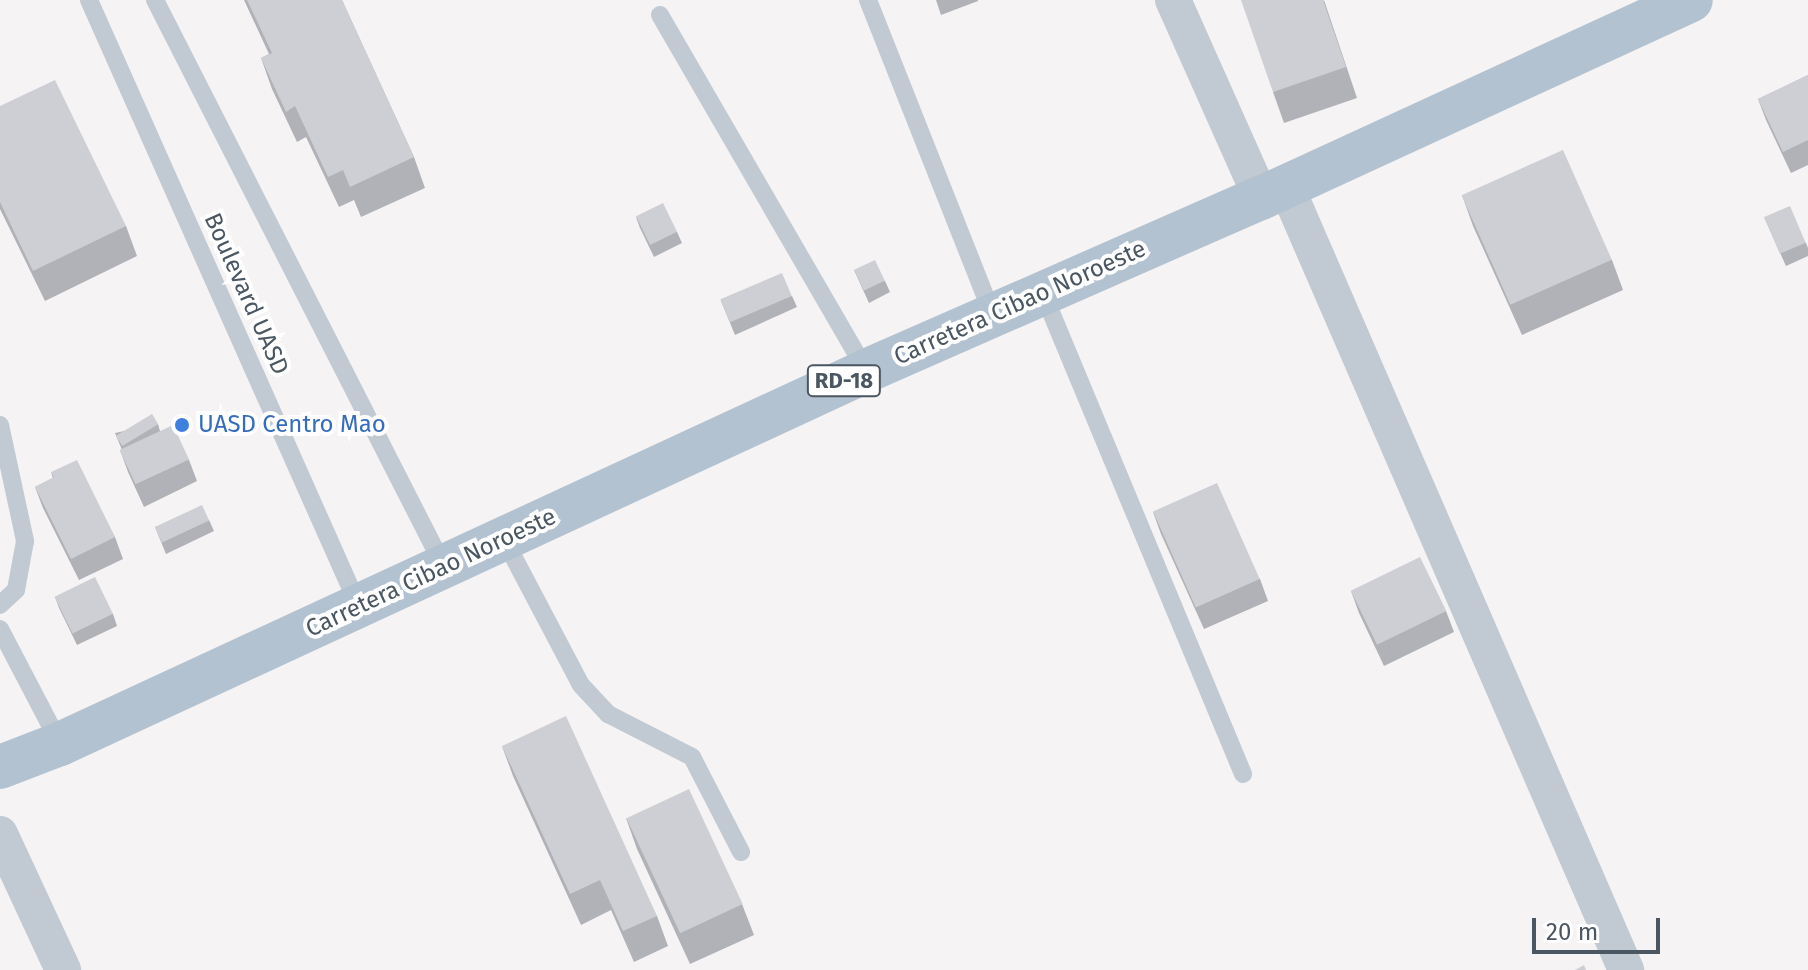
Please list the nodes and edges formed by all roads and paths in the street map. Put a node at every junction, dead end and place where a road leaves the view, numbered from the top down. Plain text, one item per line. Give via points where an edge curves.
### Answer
1 (89, 0) edge
2 (155, 0) edge
3 (868, 0) edge
4 (1173, 0) edge
5 (1691, 0) edge
6 (660, 15) dead end
7 (1273, 192) junction
8 (1043, 293) junction
9 (993, 315) junction
10 (866, 371) junction
11 (0, 425) edge
12 (504, 539) junction
13 (444, 567) junction
14 (0, 605) edge
15 (359, 607) junction
16 (0, 629) edge
17 (60, 744) junction
18 (0, 767) edge
19 (1243, 774) dead end
20 (0, 834) edge
21 (741, 852) dead end
22 (63, 970) edge
23 (1626, 970) edge

1 - 15 lane, Boulevard UASD
2 - 13 lane, Boulevard UASD
3 - 9 lane
4 - 7 street
5 - 7 main road, Carretera Cibao Noroeste / RD-18
6 - 10 lane
7 - 8 main road, Carretera Cibao Noroeste / RD-18
7 - 23 street
8 - 9 main road, Carretera Cibao Noroeste / RD-18
8 - 19 lane
9 - 10 main road, Carretera Cibao Noroeste / RD-18
10 - 12 main road, Carretera Cibao Noroeste / RD-18
11 - 14 lane via 25,541 16,590
12 - 13 main road, Carretera Cibao Noroeste / RD-18
12 - 21 lane via 581,685 608,714 692,757
13 - 15 main road, Carretera Cibao Noroeste / RD-18
15 - 17 main road, Carretera Cibao Noroeste / RD-18
16 - 17 lane
17 - 18 main road, Carretera Cibao Noroeste / RD-18
20 - 22 street

